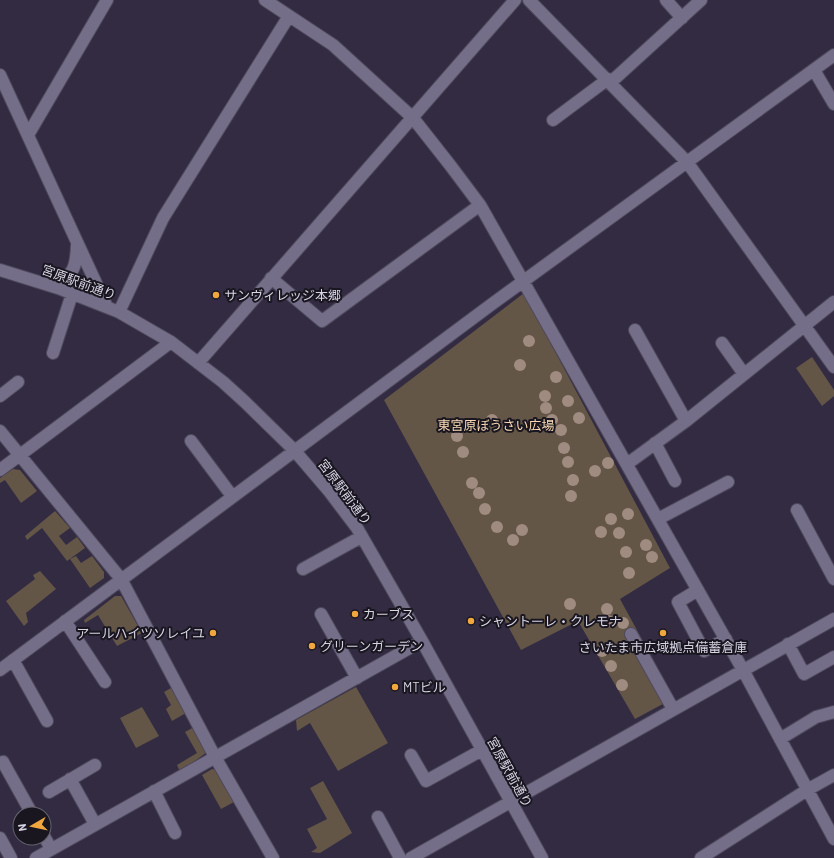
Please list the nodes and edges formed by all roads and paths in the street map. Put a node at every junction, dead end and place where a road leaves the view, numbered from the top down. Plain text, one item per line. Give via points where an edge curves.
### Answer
1 (107, 0) edge
2 (265, 0) edge
3 (515, 0) edge
4 (529, 0) edge
5 (666, 0) edge
6 (701, 0) edge
7 (289, 16) junction
8 (682, 18) junction
9 (834, 55) edge
10 (814, 70) junction
11 (0, 75) edge
12 (609, 81) junction
13 (834, 104) edge
14 (413, 118) junction
15 (552, 120) dead end
16 (28, 135) junction
17 (687, 162) junction
18 (480, 205) junction
19 (77, 242) junction
20 (0, 270) edge
21 (271, 278) junction
22 (523, 281) junction
23 (46, 284) junction
24 (72, 294) junction
25 (834, 302) edge
26 (113, 309) junction
27 (805, 326) junction
28 (635, 330) dead end
29 (171, 342) junction
30 (722, 343) dead end
31 (53, 353) dead end
32 (198, 363) junction
33 (834, 367) edge
34 (744, 374) junction
35 (18, 382) dead end
36 (0, 396) edge
37 (686, 421) junction
38 (0, 431) edge
39 (191, 441) dead end
40 (655, 443) junction
41 (294, 450) junction
42 (19, 455) junction
43 (627, 464) junction
44 (0, 470) edge
45 (675, 481) dead end
46 (728, 482) dead end
47 (232, 496) junction
48 (797, 510) dead end
49 (658, 519) junction
50 (361, 537) junction
51 (303, 569) dead end
52 (121, 579) junction
53 (834, 579) edge
54 (698, 590) junction
55 (320, 614) dead end
56 (834, 619) edge
57 (65, 621) junction
58 (631, 634) dead end
59 (726, 639) junction
60 (422, 641) junction
61 (788, 644) junction
62 (834, 657) edge
63 (13, 660) junction
64 (0, 670) edge
65 (743, 670) junction
66 (357, 678) junction
67 (105, 682) dead end
68 (673, 709) junction
69 (834, 712) edge
70 (47, 721) dead end
71 (780, 739) junction
72 (482, 750) junction
73 (411, 756) dead end
74 (215, 757) junction
75 (0, 763) edge
76 (95, 765) dead end
77 (834, 775) edge
78 (70, 779) junction
79 (807, 790) junction
80 (154, 791) junction
81 (49, 792) dead end
82 (510, 802) junction
83 (28, 806) edge
84 (378, 817) dead end
85 (95, 824) junction
86 (175, 833) dead end
87 (0, 838) edge
88 (834, 839) edge
89 (49, 846) edge
90 (51, 849) junction
91 (11, 858) edge
92 (36, 858) edge
93 (273, 858) edge
94 (400, 858) edge
95 (411, 858) edge
96 (542, 858) edge
97 (701, 858) edge

1 - 16 street
2 - 7 street
3 - 14 street
4 - 12 street
5 - 8 street
6 - 8 street
7 - 14 street via 333,46
7 - 26 street via 163,218
8 - 12 street
9 - 10 street
10 - 13 street
10 - 17 street
11 - 16 street
12 - 15 street
12 - 17 street
14 - 18 street
14 - 21 street
16 - 19 street
17 - 22 street
17 - 27 street
18 - 21 street via 322,320
18 - 22 street
19 - 23 street via 76,262 72,273 62,280
19 - 26 street
20 - 23 street, 宮原駅前通り
21 - 32 street
22 - 41 street
22 - 43 street
23 - 24 street, 宮原駅前通り
24 - 26 street, 宮原駅前通り
24 - 31 street
25 - 27 street
26 - 29 street, 宮原駅前通り
27 - 33 street
27 - 34 street
28 - 37 street
29 - 32 street, 宮原駅前通り
29 - 42 street
30 - 34 street
32 - 41 street, 宮原駅前通り via 245,402
34 - 37 street
35 - 36 street
37 - 40 street
38 - 42 street
39 - 47 street
40 - 43 street
40 - 45 street
41 - 47 street
41 - 50 street, 宮原駅前通り via 357,528
42 - 44 street
42 - 52 street
43 - 49 street
46 - 49 street
47 - 52 street
48 - 53 street
49 - 54 street
50 - 51 street
50 - 60 street, 宮原駅前通り
52 - 57 street
52 - 74 street
54 - 59 street
54 - 59 street via 678,602 704,651
55 - 66 street
56 - 61 street
57 - 63 street
57 - 67 street
58 - 68 street
59 - 65 street
60 - 66 street
60 - 72 street, 宮原駅前通り
61 - 62 street via 804,674
61 - 65 street
63 - 64 street
63 - 70 street
65 - 68 street
65 - 71 street
66 - 74 street
68 - 82 street
69 - 71 street via 816,718
71 - 79 street
72 - 73 street via 426,781
72 - 82 street, 宮原駅前通り
74 - 80 street
74 - 93 street
75 - 83 street via 3,762
76 - 78 street
77 - 79 street
78 - 81 street
78 - 85 street
79 - 88 street
79 - 97 street
80 - 85 street
80 - 86 street
82 - 95 street
82 - 96 street, 宮原駅前通り
84 - 94 street
85 - 90 street
87 - 91 street
89 - 90 street
90 - 92 street

